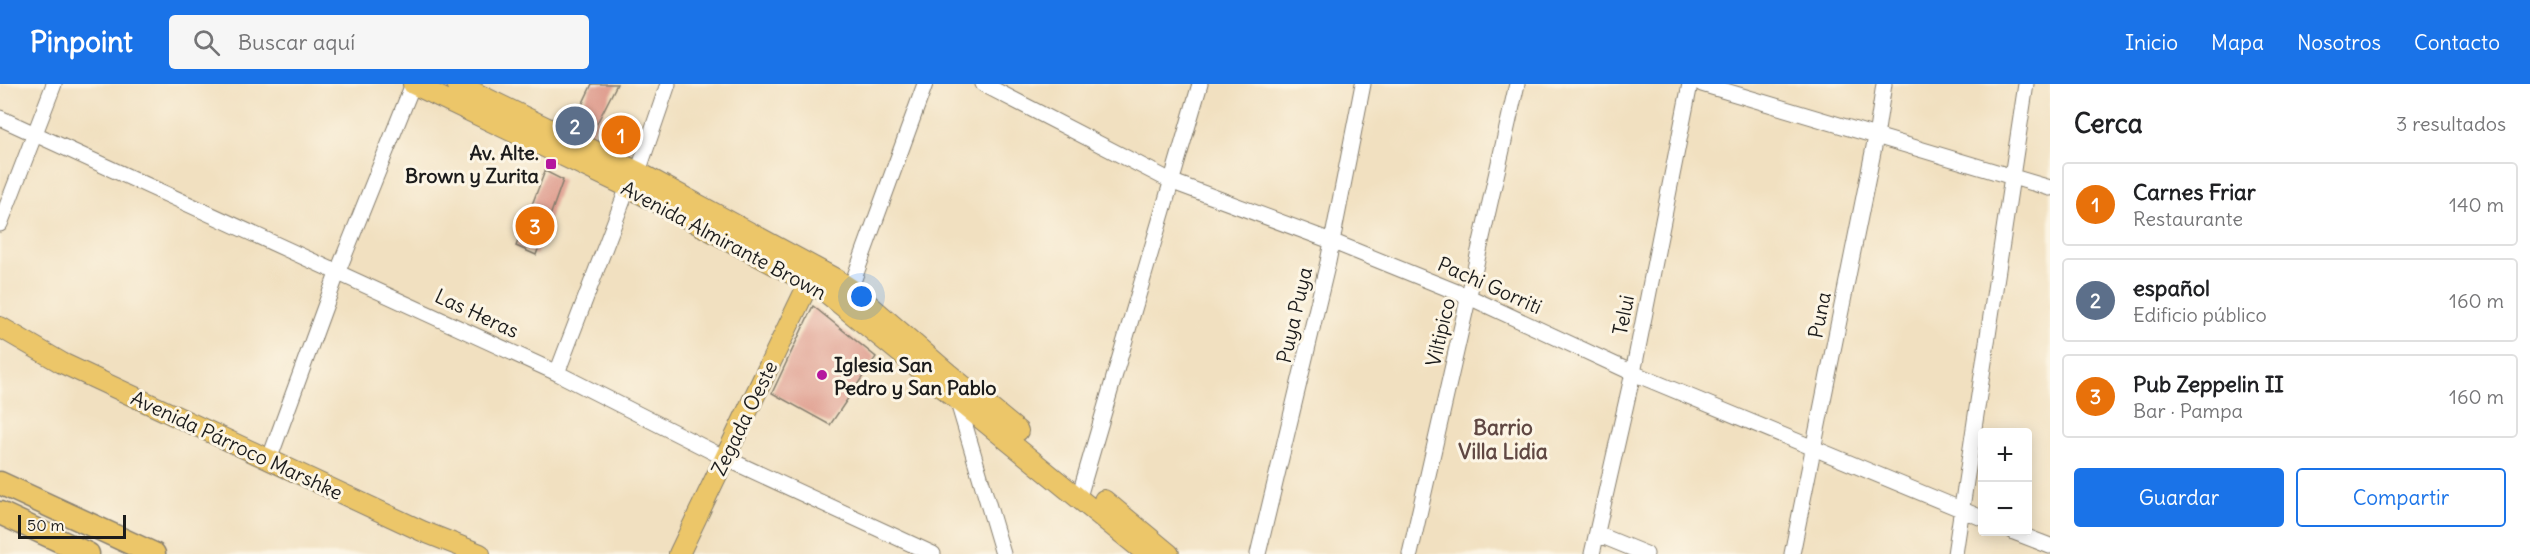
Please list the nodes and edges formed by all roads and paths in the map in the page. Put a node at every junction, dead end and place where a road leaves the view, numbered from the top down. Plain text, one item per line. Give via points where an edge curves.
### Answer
1 (54, 84) edge
2 (413, 84) edge
3 (457, 84) edge
4 (668, 84) edge
5 (925, 84) edge
6 (983, 84) edge
7 (1200, 84) edge
8 (1363, 84) edge
9 (1517, 84) edge
10 (1690, 84) edge
11 (1702, 84) edge
12 (1884, 84) edge
13 (2026, 84) edge
14 (0, 118) edge
15 (34, 133) junction
16 (1876, 137) junction
17 (2012, 176) junction
18 (633, 180) junction
19 (1173, 182) junction
20 (2050, 188) edge
21 (0, 224) edge
22 (1331, 241) junction
23 (338, 271) junction
24 (812, 275) junction
25 (1469, 297) junction
26 (847, 298) junction
27 (0, 327) edge
28 (557, 373) junction
29 (1633, 373) junction
30 (949, 374) junction
31 (958, 399) junction
32 (1814, 447) junction
33 (725, 458) junction
34 (269, 460) junction
35 (0, 483) edge
36 (1081, 490) junction
37 (1962, 510) junction
38 (0, 513) edge
39 (67, 515) junction
40 (1978, 516) edge
41 (1597, 534) junction
42 (2026, 536) edge
43 (2050, 546) edge
44 (88, 554) edge
45 (154, 554) edge
46 (171, 554) edge
47 (480, 554) edge
48 (679, 554) edge
49 (933, 554) edge
50 (1003, 554) edge
51 (1147, 554) edge
52 (1169, 554) edge
53 (1258, 554) edge
54 (1410, 554) edge
55 (1592, 554) edge
56 (1646, 554) edge
57 (1792, 554) edge
58 (1955, 554) edge

1 - 15 street
2 - 18 main road, Avenida Almirante Brown
2 - 23 street
3 - 18 main road, Avenida Almirante Brown
4 - 18 street
5 - 26 street
6 - 19 street, Pachi Gorriti
7 - 19 street
8 - 22 street, Puya Puya
9 - 25 street, Viltipico
10 - 29 street, Telui
11 - 16 street
12 - 16 street, Puna
13 - 17 street
14 - 15 street, Las Heras
15 - 21 street
15 - 23 street, Las Heras
16 - 17 street
16 - 32 street, Puna
17 - 20 street
17 - 37 street
18 - 24 main road, Avenida Almirante Brown
18 - 28 street
19 - 22 street, Pachi Gorriti
19 - 36 street
22 - 25 street, Pachi Gorriti
22 - 53 street, Puya Puya
23 - 28 street, Las Heras
23 - 34 street
24 - 26 main road, Avenida Almirante Brown
24 - 33 main road, Zegada Oeste
25 - 29 street, Pachi Gorriti
25 - 54 street, Viltipico
26 - 30 main road, Avenida Almirante Brown
26 - 31 main road, Avenida Almirante Brown
27 - 34 main road, Avenida Párroco Marshke via 62,363
28 - 33 street, Las Heras
29 - 32 street, Pachi Gorriti
29 - 41 street, Telui
30 - 31 street
30 - 36 main road, Avenida Almirante Brown
31 - 36 main road, Avenida Almirante Brown
31 - 50 street
32 - 37 street, Pachi Gorriti
32 - 57 street, Puna
33 - 48 main road, Zegada Oeste
33 - 49 street, Las Heras
34 - 47 main road, Avenida Párroco Marshke
35 - 39 highway
36 - 51 main road, Avenida Almirante Brown
36 - 52 main road, Avenida Almirante Brown
37 - 40 street, Pachi Gorriti
37 - 58 street
38 - 44 highway
39 - 45 highway
39 - 46 highway
41 - 55 street, Telui
41 - 56 street
42 - 43 street

